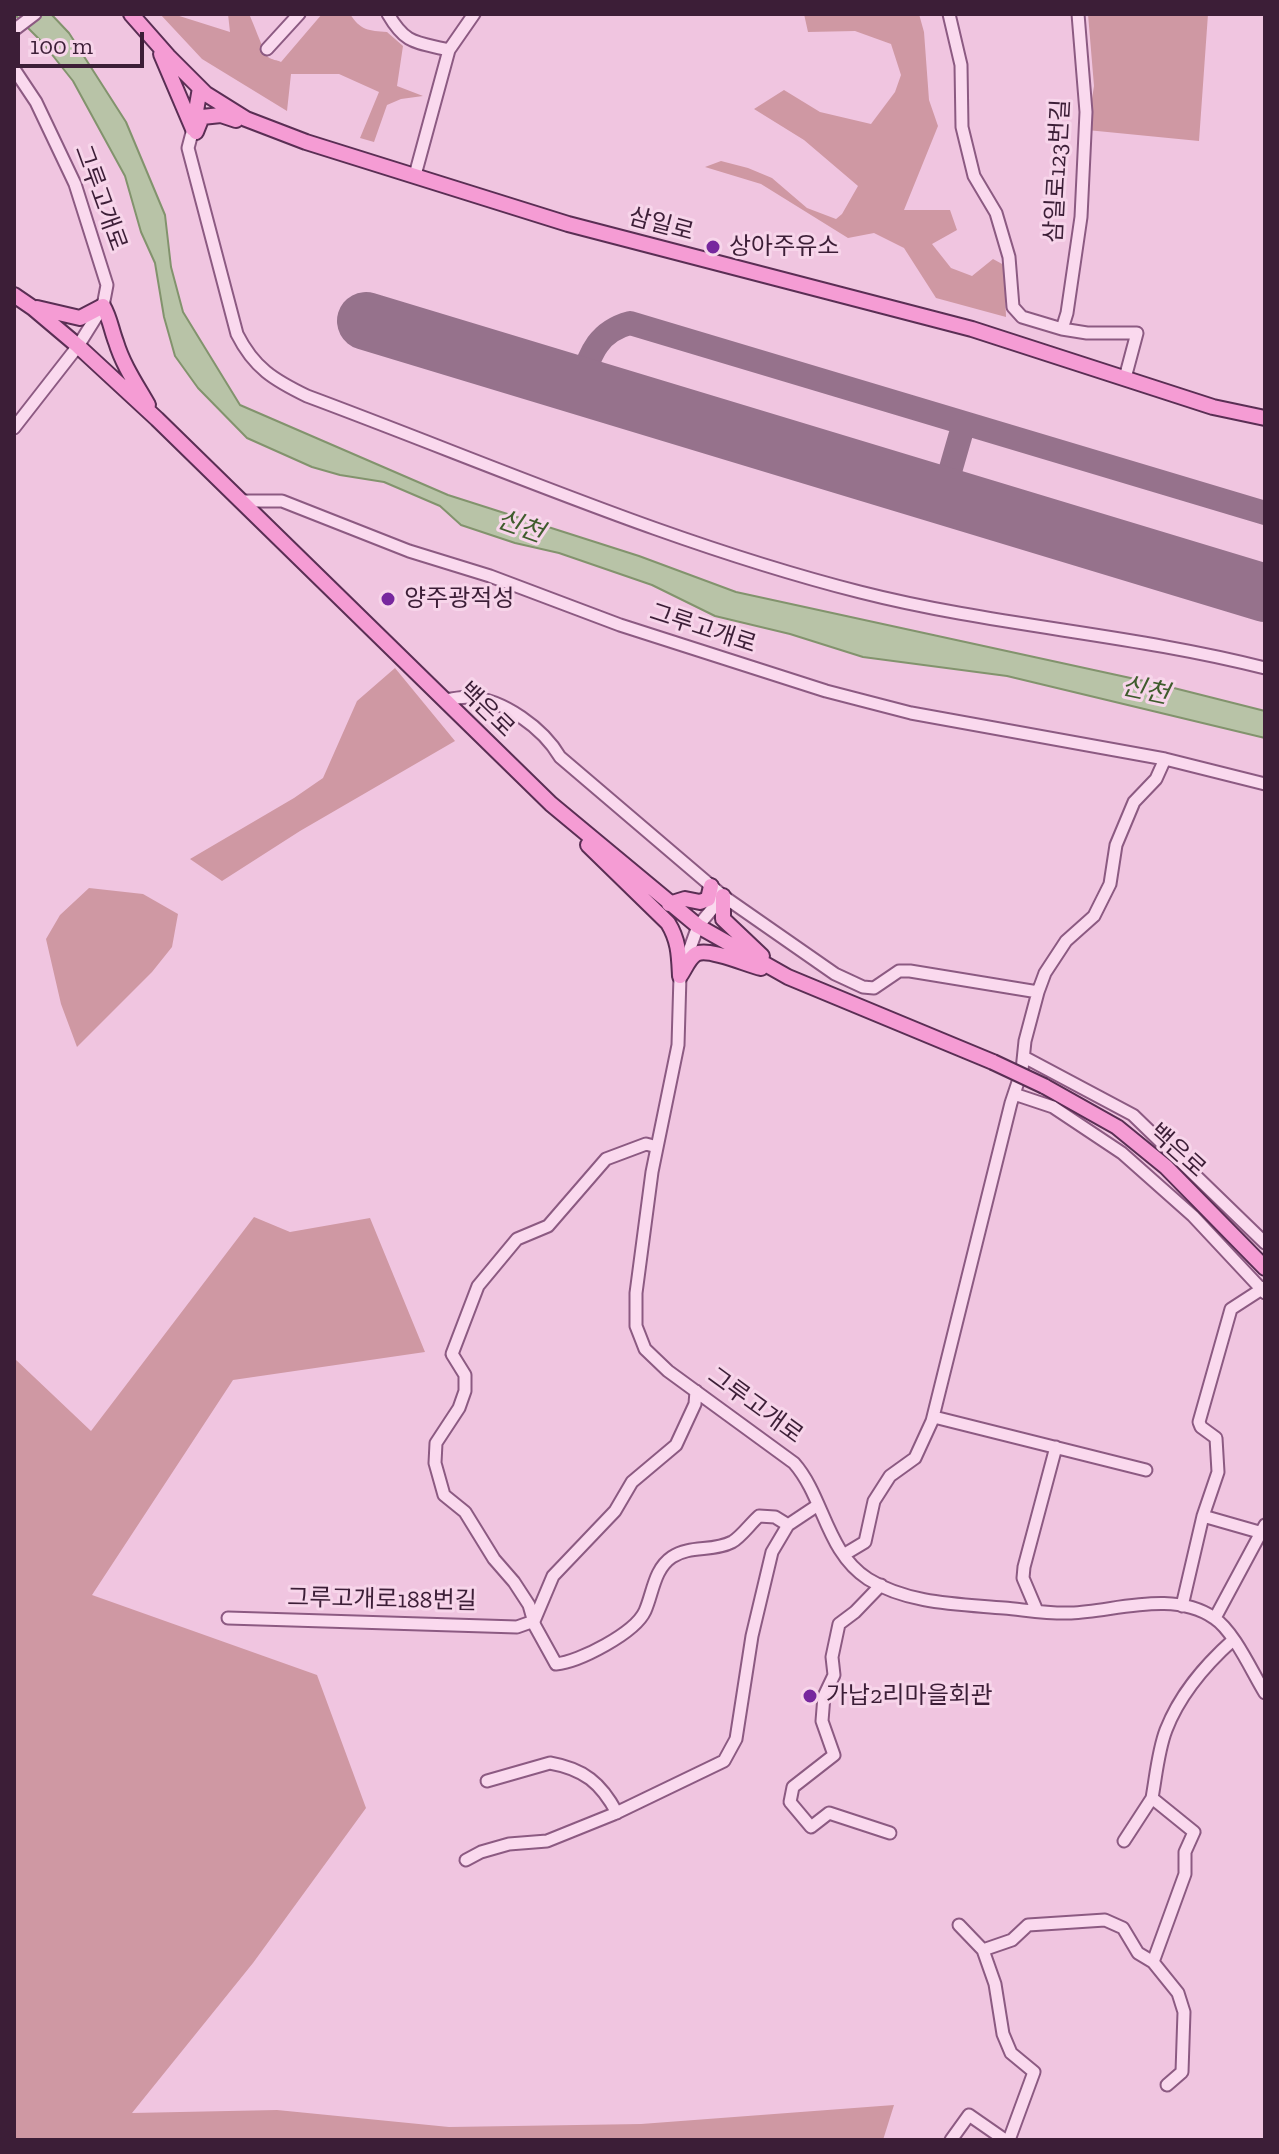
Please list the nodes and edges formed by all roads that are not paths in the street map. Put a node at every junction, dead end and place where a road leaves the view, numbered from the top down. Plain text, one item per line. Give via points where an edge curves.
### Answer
1 (35, 14) edge
2 (131, 14) edge
3 (299, 14) edge
4 (388, 14) edge
5 (474, 14) edge
6 (949, 14) edge
7 (1078, 14) edge
8 (14, 30) edge
9 (158, 46) junction
10 (267, 49) dead end
11 (449, 50) junction
12 (14, 69) edge
13 (200, 88) junction
14 (267, 128) junction
15 (194, 130) junction
16 (415, 175) junction
17 (14, 295) edge
18 (103, 306) junction
19 (33, 308) junction
20 (1062, 329) junction
21 (78, 346) junction
22 (1125, 378) junction
23 (1265, 418) edge
24 (157, 419) junction
25 (14, 428) edge
26 (241, 501) junction
27 (1265, 668) edge
28 (444, 700) junction
29 (1165, 759) junction
30 (1265, 784) edge
31 (551, 804) junction
32 (717, 891) junction
33 (669, 904) junction
34 (698, 926) junction
35 (780, 973) junction
36 (680, 976) junction
37 (1038, 992) junction
38 (1024, 1057) junction
39 (1014, 1094) junction
40 (657, 1147) junction
41 (1265, 1243) edge
42 (1265, 1268) edge
43 (1264, 1290) edge
44 (696, 1391) junction
45 (934, 1417) junction
46 (1056, 1447) junction
47 (1146, 1470) dead end
48 (818, 1505) junction
49 (1203, 1516) junction
50 (788, 1525) junction
51 (1262, 1528) edge
52 (845, 1554) junction
53 (881, 1585) junction
54 (1182, 1606) junction
55 (1037, 1611) junction
56 (228, 1618) dead end
57 (1215, 1618) junction
58 (534, 1621) junction
59 (1233, 1640) junction
60 (1265, 1693) edge
61 (487, 1781) dead end
62 (1152, 1798) junction
63 (617, 1813) junction
64 (890, 1833) dead end
65 (1124, 1841) dead end
66 (466, 1860) dead end
67 (959, 1925) dead end
68 (983, 1950) junction
69 (1153, 1962) junction
70 (1167, 2085) dead end
71 (951, 2140) edge
72 (1007, 2140) edge

1 - 8 street
2 - 9 main road, 삼일로
3 - 10 street
4 - 11 street via 407,39
5 - 11 street
6 - 20 street via 961,65 962,127 974,176 996,213 1009,257 1013,307 1022,317
7 - 20 street, 삼일로123번길 via 1086,112 1081,217
9 - 13 main road, 삼일로
9 - 15 main road
11 - 16 street
12 - 18 street, 그루고개로 via 75,184 107,285
13 - 14 main road, 삼일로
13 - 15 main road
14 - 15 main road via 221,115 202,117
14 - 16 main road, 삼일로
15 - 27 street via 188,148 237,334 270,378 651,527 816,580 927,606
16 - 22 main road, 삼일로 via 568,224 972,329
17 - 19 main road, 백은로
18 - 19 main road via 80,318
18 - 21 street
18 - 24 main road via 127,369
19 - 21 main road, 백은로
20 - 22 street via 1137,333
21 - 24 main road, 백은로
21 - 25 street
22 - 23 main road, 삼일로
24 - 26 main road, 백은로
26 - 28 main road, 백은로
26 - 29 street, 그루고개로 via 282,501 620,625 826,691 911,713
28 - 31 main road, 백은로
28 - 32 street via 473,697 529,723 560,757
29 - 30 street, 그루고개로
29 - 37 street via 1156,779 1134,802 1116,845 1110,884 1094,916 1066,941
31 - 33 main road, 백은로
31 - 36 main road via 668,923 679,949
32 - 33 main road via 700,902
32 - 34 street
32 - 35 main road via 723,919
32 - 37 street via 835,974 863,987 874,988 899,971 910,971
33 - 34 main road, 백은로
34 - 35 main road, 백은로
34 - 36 street, 그루고개로
35 - 36 main road via 700,952
35 - 42 main road, 백은로, bridge via 993,1062 1117,1127 1166,1167
36 - 40 street, 그루고개로 via 678,1045
37 - 38 street
38 - 39 street
38 - 41 street via 1133,1115
39 - 43 street via 1053,1107 1122,1153
39 - 45 street
40 - 44 street, 그루고개로 via 636,1326 645,1349
40 - 58 street, 그루고개로188번길 via 646,1144 606,1159 548,1226 517,1239 478,1286 452,1354 465,1375 465,1391 436,1443 435,1463 444,1495 465,1512 529,1605
43 - 49 street via 1231,1309 1199,1422 1216,1438 1218,1472
44 - 48 street, 그루고개로 via 794,1463 809,1480
44 - 58 street via 676,1445 632,1482 615,1511 553,1576
45 - 46 street
45 - 52 street via 915,1458 890,1476 874,1501 865,1542
46 - 47 street
46 - 55 street via 1024,1567 1023,1578
48 - 50 street
48 - 52 street, 그루고개로
49 - 51 street
49 - 54 street
50 - 58 street, 그루고개로188번길 via 759,1516 733,1542 670,1558 634,1624 568,1663 556,1664
50 - 63 street via 772,1552 736,1739 724,1761
51 - 57 street
52 - 53 street, 그루고개로
53 - 55 street, 그루고개로 via 921,1599
53 - 64 street via 839,1624 822,1721 834,1755 793,1787 790,1802 811,1827 829,1813
54 - 55 street, 그루고개로
54 - 57 street, 그루고개로
56 - 58 street, 그루고개로188번길 via 517,1627
57 - 59 street
59 - 60 street
59 - 62 street via 1188,1687 1165,1731
61 - 63 street via 550,1763 560,1765 599,1784
62 - 65 street
62 - 69 street via 1194,1832 1185,1852 1185,1874
63 - 66 street via 547,1841 509,1844
67 - 68 street
68 - 69 street via 1012,1940 1028,1925 1105,1920 1123,1928 1138,1953
68 - 72 street via 1003,2034 1011,2053 1034,2072
69 - 70 street via 1178,1993 1184,2012 1182,2072
71 - 72 street via 969,2115

